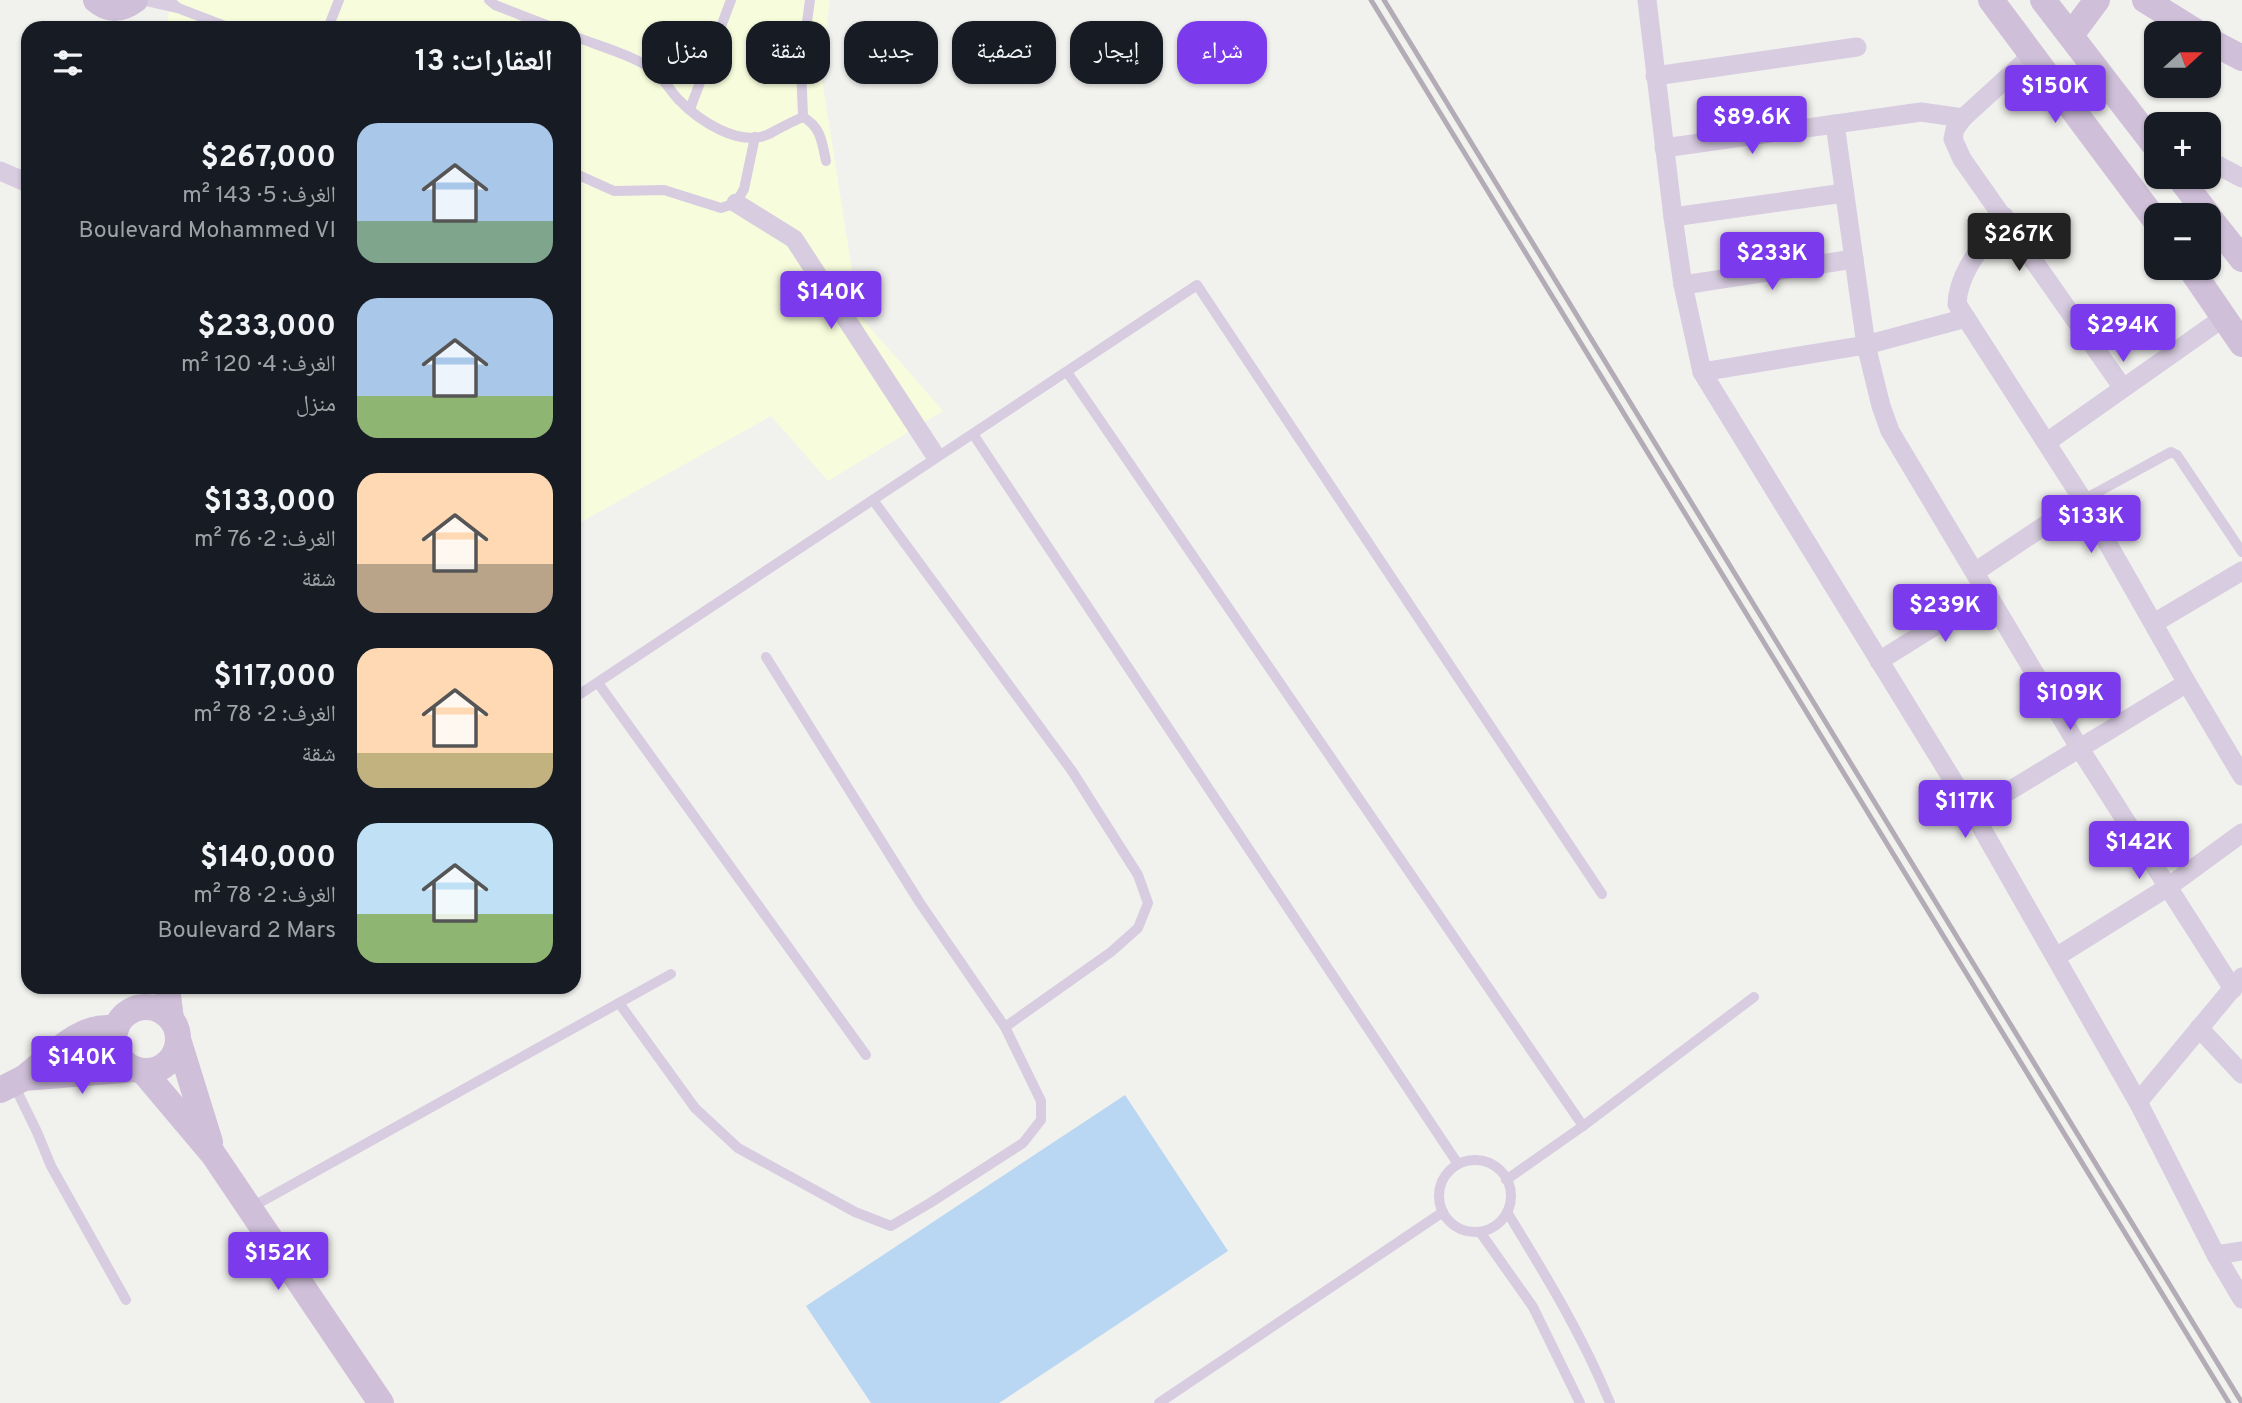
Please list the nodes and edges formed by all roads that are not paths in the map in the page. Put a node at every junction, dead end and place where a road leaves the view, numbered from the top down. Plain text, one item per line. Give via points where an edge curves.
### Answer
1 (169, 0) edge
2 (339, 0) edge
3 (489, 0) edge
4 (731, 0) edge
5 (810, 0) edge
6 (1647, 0) edge
7 (1991, 0) edge
8 (2043, 0) edge
9 (2097, 0) edge
10 (2145, 0) edge
11 (178, 8) junction
12 (122, 10) edge
13 (212, 21) edge
14 (331, 21) edge
15 (536, 21) edge
16 (2178, 21) edge
17 (2071, 35) junction
18 (581, 39) edge
19 (1857, 47) dead end
20 (2221, 47) edge
21 (2032, 55) junction
22 (2242, 58) edge
23 (1655, 76) junction
24 (690, 109) junction
25 (803, 117) junction
26 (1963, 118) junction
27 (2144, 123) edge
28 (1835, 124) junction
29 (755, 137) junction
30 (1664, 148) junction
31 (826, 161) dead end
32 (2221, 167) edge
33 (0, 171) edge
34 (581, 176) edge
35 (2242, 178) edge
36 (21, 180) edge
37 (2188, 189) edge
38 (1844, 192) junction
39 (736, 203) junction
40 (2199, 203) edge
41 (2144, 205) edge
42 (2004, 216) junction
43 (1673, 218) junction
44 (2221, 232) edge
45 (1854, 259) junction
46 (2242, 259) edge
47 (2198, 280) edge
48 (1683, 285) junction
49 (1966, 318) junction
50 (2223, 318) junction
51 (2242, 344) edge
52 (1866, 345) junction
53 (1067, 372) junction
54 (1702, 372) junction
55 (2123, 388) junction
56 (973, 434) junction
57 (2048, 442) junction
58 (933, 452) dead end
59 (873, 500) junction
60 (2083, 500) junction
61 (2242, 552) edge
62 (2242, 571) edge
63 (1975, 572) junction
64 (1989, 593) junction
65 (2154, 623) junction
66 (766, 657) dead end
67 (1879, 661) junction
68 (598, 683) junction
69 (2186, 684) junction
70 (581, 694) edge
71 (2081, 749) junction
72 (2242, 776) edge
73 (1973, 813) junction
74 (2242, 833) edge
75 (2168, 887) junction
76 (1602, 894) dead end
77 (2056, 957) junction
78 (671, 974) dead end
79 (2237, 983) edge
80 (129, 994) edge
81 (168, 994) edge
82 (1754, 997) dead end
83 (620, 1003) junction
84 (118, 1024) junction
85 (1005, 1027) junction
86 (2199, 1028) junction
87 (175, 1029) junction
88 (866, 1055) dead end
89 (139, 1070) junction
90 (2242, 1074) edge
91 (12, 1084) edge
92 (2138, 1102) junction
93 (1583, 1126) junction
94 (213, 1154) junction
95 (1458, 1164) junction
96 (1506, 1180) junction
97 (250, 1208) junction
98 (1443, 1212) junction
99 (1507, 1212) junction
100 (1480, 1231) junction
101 (2242, 1251) edge
102 (2216, 1255) junction
103 (2242, 1299) edge
104 (126, 1300) dead end
105 (381, 1403) edge
106 (1159, 1403) edge
107 (1580, 1403) edge
108 (1610, 1403) edge

1 - 11 lane
2 - 14 lane
3 - 15 lane
4 - 24 lane
5 - 25 lane via 801,65
6 - 23 street
7 - 21 main road
8 - 17 main road
9 - 17 main road
10 - 16 main road
11 - 12 lane
11 - 13 lane
17 - 27 main road
18 - 24 lane via 654,71
19 - 23 street
20 - 22 main road
21 - 26 street
21 - 41 main road
23 - 30 street
24 - 29 lane via 708,124
25 - 29 lane
25 - 31 lane via 813,122 821,136
26 - 28 street via 1922,111
26 - 42 street via 1952,139 1956,149
28 - 30 street
28 - 38 street
29 - 39 lane via 744,189
30 - 43 street
32 - 35 street
33 - 36 street
34 - 39 lane via 614,191 664,190 721,208
37 - 40 main road
38 - 43 street
38 - 45 street
39 - 58 street via 794,239
42 - 49 street via 1962,276 1957,304
42 - 55 street
43 - 48 street
44 - 46 main road
45 - 48 street
45 - 52 street
47 - 50 main road
48 - 54 street
49 - 52 street
49 - 57 street
50 - 51 main road
50 - 55 street
52 - 54 street
52 - 63 street via 1890,431
53 - 56 lane
53 - 76 lane via 1197,285
53 - 93 lane
54 - 67 street
55 - 57 street
56 - 59 lane
56 - 95 lane
57 - 60 street
59 - 68 lane
59 - 85 lane via 1072,771 1138,875 1148,903 1138,928 1111,953
60 - 61 lane via 2171,452
60 - 63 street
60 - 65 street
62 - 65 street
63 - 64 street
64 - 67 street
64 - 71 street
65 - 69 street
66 - 85 lane via 920,903
67 - 73 street
68 - 70 lane
68 - 88 lane
69 - 71 street
69 - 72 street
71 - 73 street
71 - 75 street
73 - 77 street
74 - 75 street
75 - 77 street
75 - 79 street
77 - 92 street
78 - 83 lane
79 - 86 street
80 - 84 main road
81 - 87 main road
82 - 93 lane
83 - 85 lane via 695,1108 738,1148 855,1212 891,1226 1023,1143 1041,1119 1041,1101
83 - 97 lane
84 - 87 main road via 140,1007 152,1007 162,1011
84 - 89 main road via 114,1039 120,1057
84 - 91 main road via 80,1035
86 - 90 street
86 - 92 street
87 - 89 main road via 176,1052 168,1063
87 - 94 main road
89 - 91 main road
89 - 94 main road
91 - 104 lane via 51,1166
92 - 102 street
93 - 96 lane
94 - 97 main road
95 - 96 lane via 1491,1164
95 - 98 lane via 1443,1180
96 - 99 lane via 1510,1191
97 - 105 main road
98 - 100 lane via 1459,1228
98 - 106 lane
99 - 100 lane via 1500,1222
99 - 108 lane via 1555,1290
100 - 107 lane via 1533,1307
101 - 102 street
102 - 103 street

